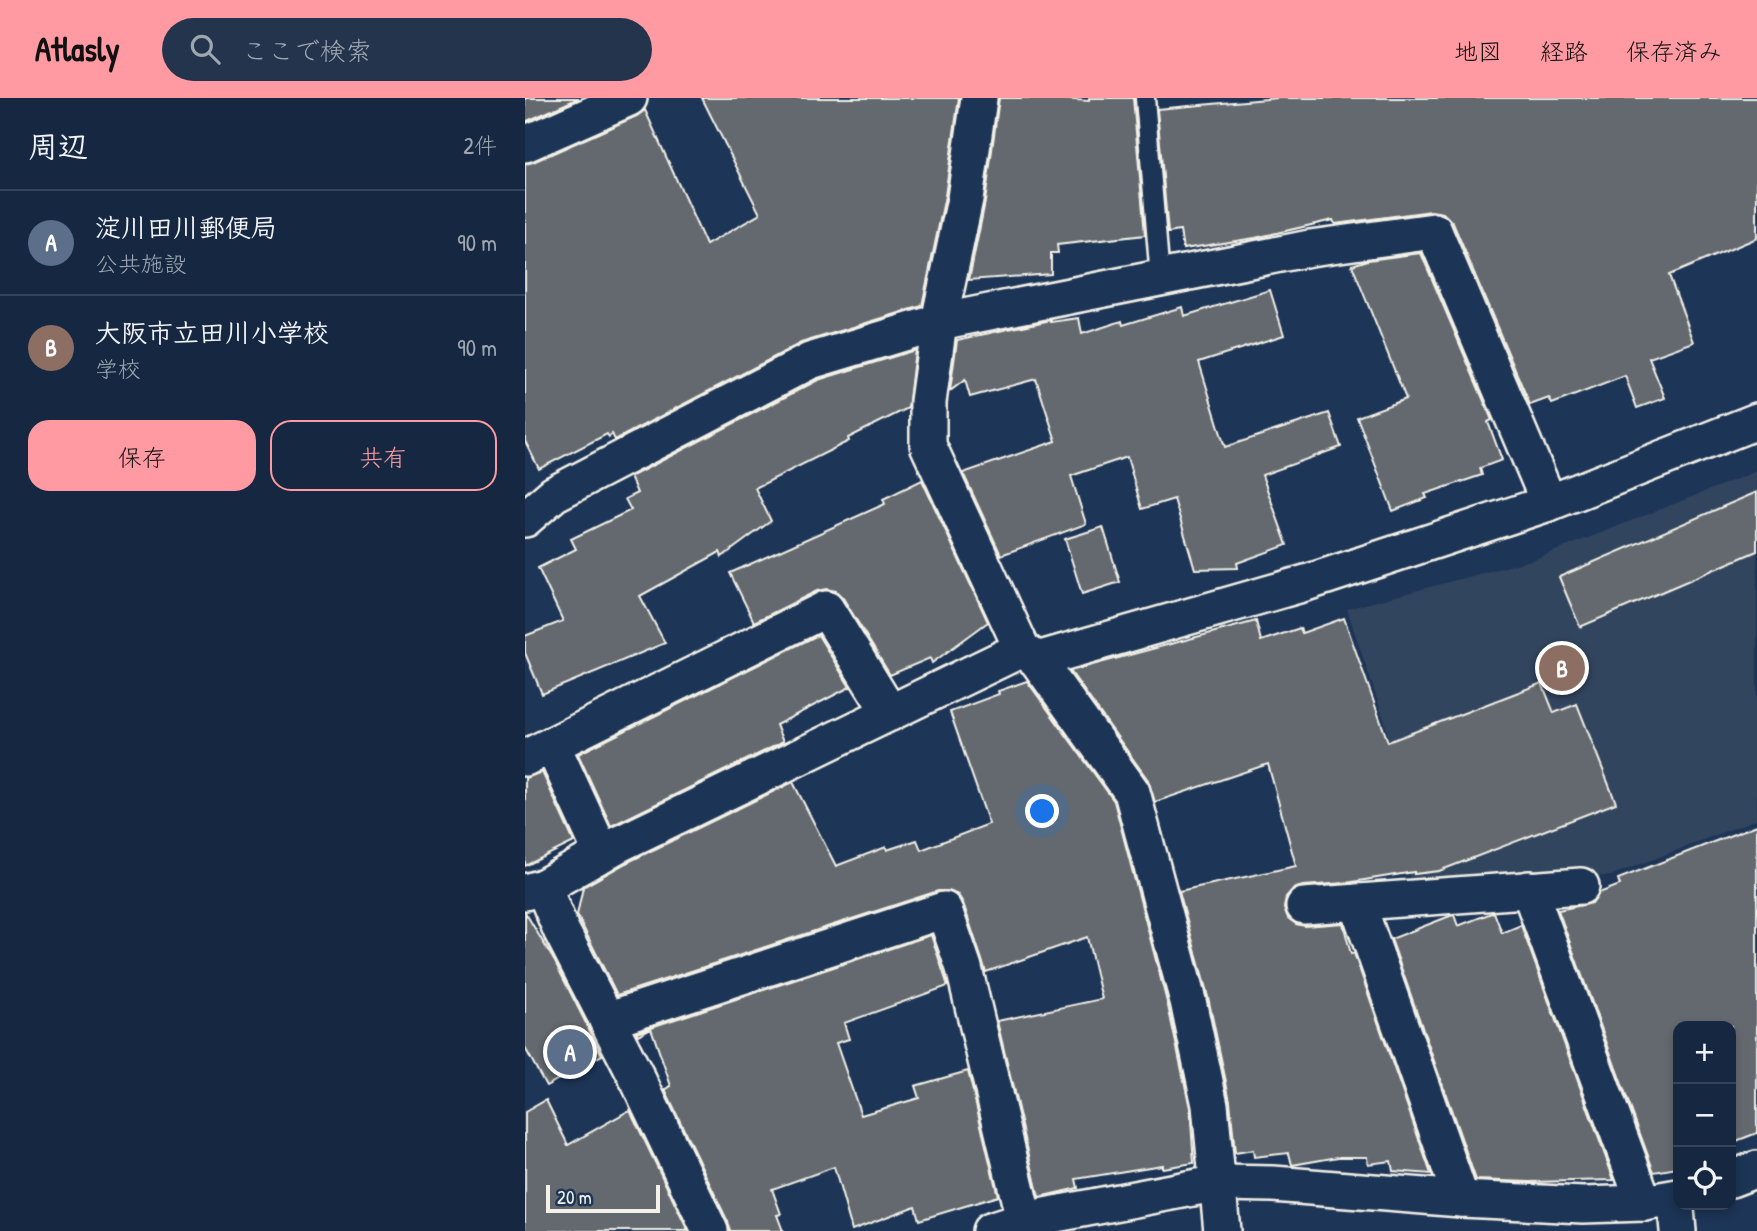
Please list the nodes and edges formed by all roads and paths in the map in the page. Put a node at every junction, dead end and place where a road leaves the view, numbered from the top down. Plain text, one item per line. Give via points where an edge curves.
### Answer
1 (629, 98) edge
2 (979, 98) edge
3 (1149, 98) edge
4 (525, 144) edge
5 (1160, 278) junction
6 (939, 322) junction
7 (1757, 421) edge
8 (1549, 503) junction
9 (525, 519) edge
10 (1029, 655) junction
11 (890, 713) junction
12 (538, 751) edge
13 (602, 853) junction
14 (1581, 886) dead end
15 (1529, 889) junction
16 (534, 890) edge
17 (1357, 902) junction
18 (1304, 906) dead end
19 (607, 1020) junction
20 (1757, 1168) edge
21 (1736, 1177) edge
22 (1219, 1183) junction
23 (1461, 1199) junction
24 (1669, 1207) edge
25 (1522, 1216) edge
26 (1024, 1220) junction
27 (710, 1231) edge
28 (990, 1231) edge
29 (1222, 1231) edge

1 - 4 street
2 - 6 street via 965,199
3 - 5 lane
5 - 6 street
5 - 8 street via 1310,248 1434,231
6 - 9 street via 810,361 554,494
6 - 10 street via 928,402 928,445
7 - 8 street
8 - 10 street via 1309,582
10 - 11 street
10 - 22 street via 1132,792 1188,1001 1210,1105
11 - 12 street via 827,609
11 - 13 street
12 - 13 street
13 - 16 street
14 - 15 street
15 - 17 street
15 - 24 street
16 - 19 street via 561,930
17 - 18 street
17 - 23 street
19 - 26 street via 944,910 964,968
19 - 27 street
20 - 21 street
22 - 23 street
22 - 26 street
22 - 29 street
23 - 25 street
24 - 25 street via 1583,1205
26 - 28 street

